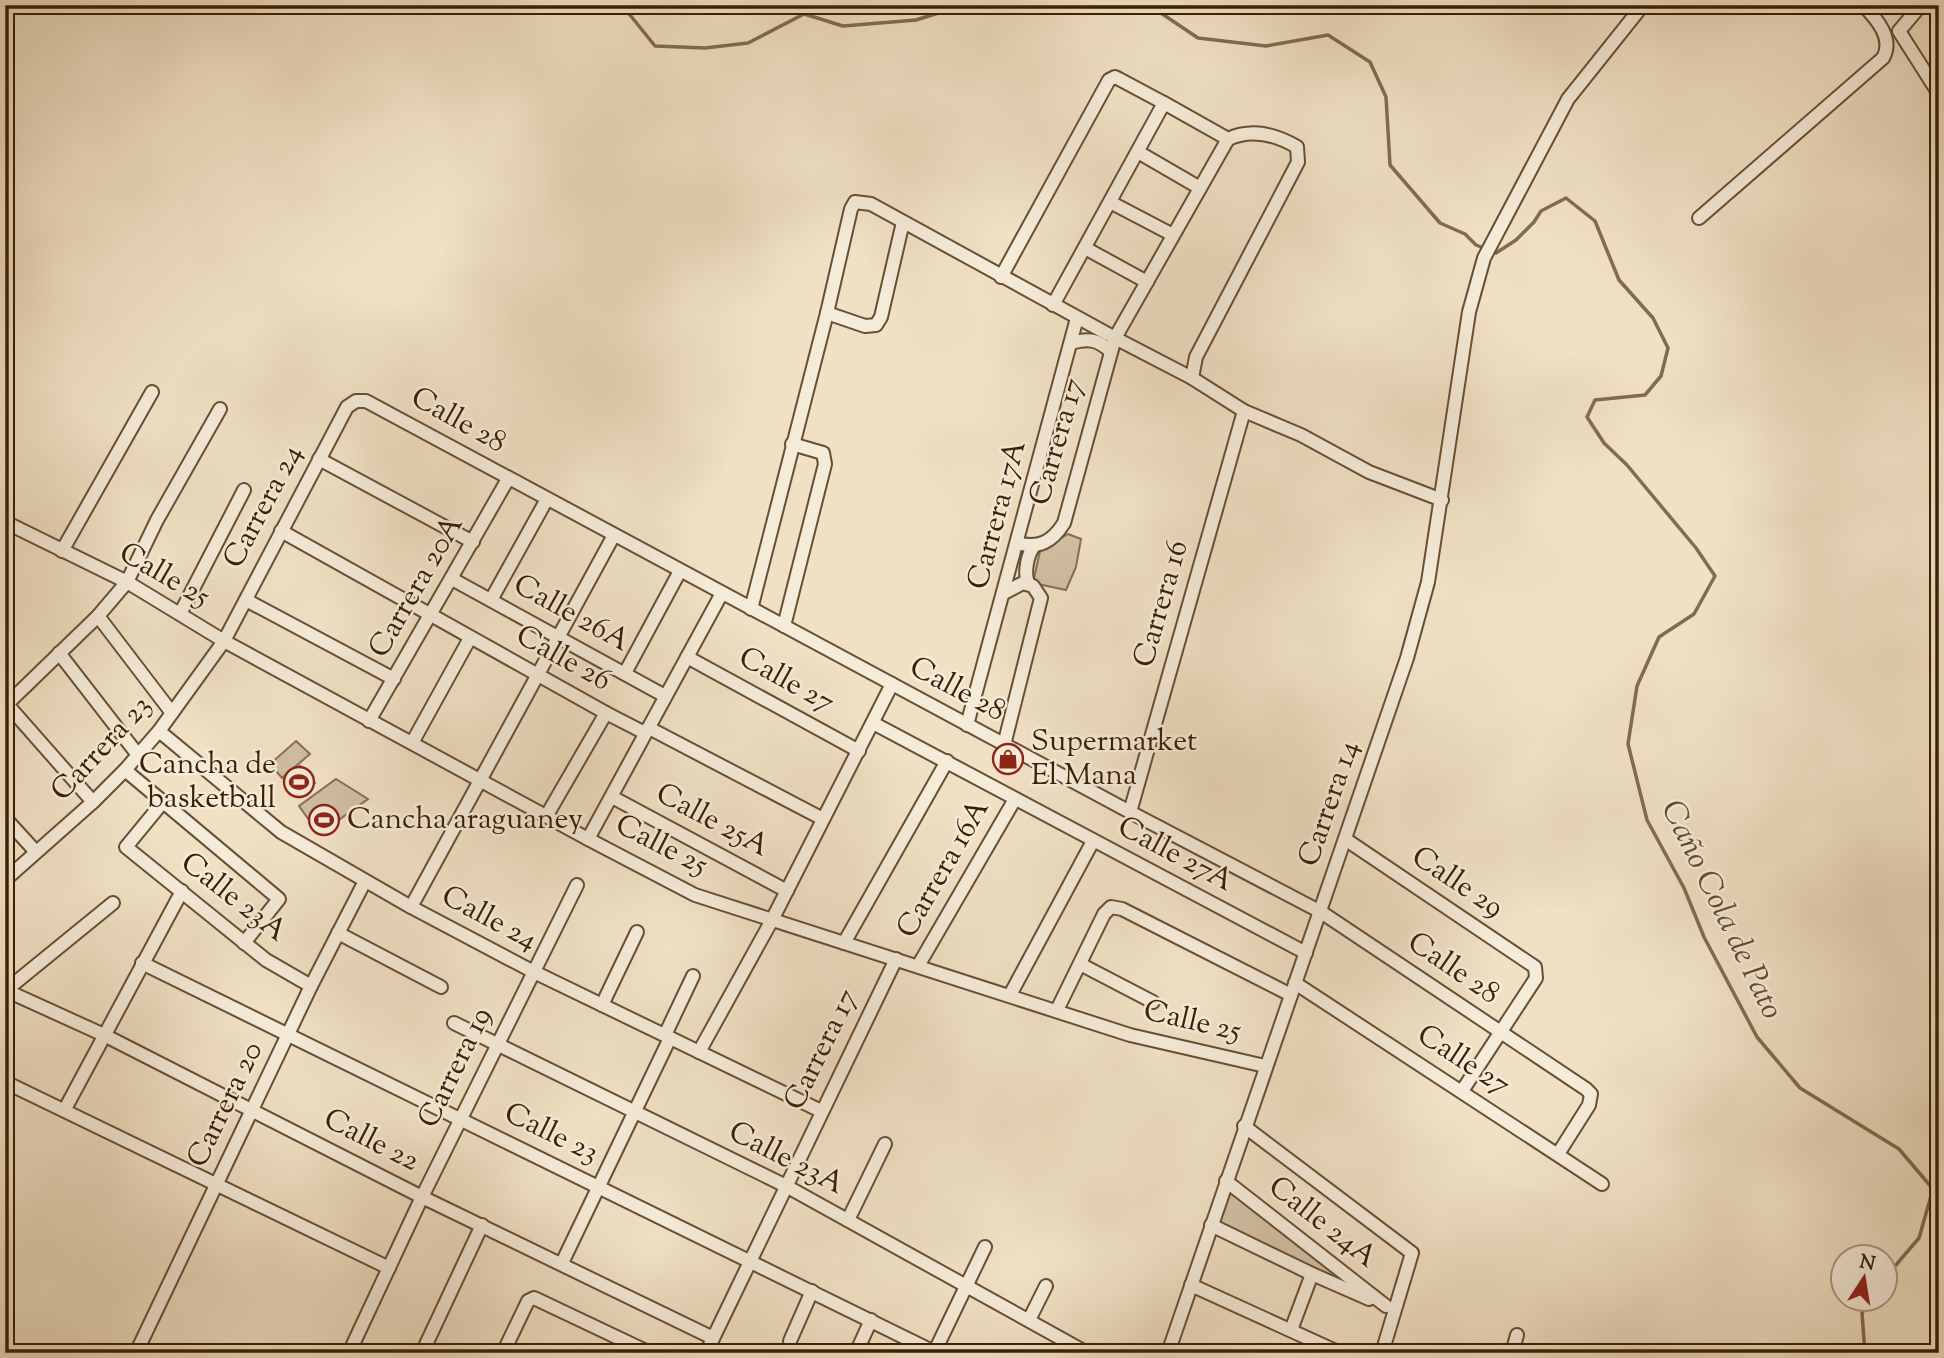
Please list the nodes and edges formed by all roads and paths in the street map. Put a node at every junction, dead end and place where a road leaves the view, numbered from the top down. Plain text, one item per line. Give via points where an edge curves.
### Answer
1 (1643, 5) edge
2 (1863, 5) edge
3 (1921, 5) edge
4 (1939, 94) edge
5 (1164, 103) junction
6 (1228, 139) junction
7 (1138, 152) junction
8 (1200, 188) junction
9 (1110, 202) junction
10 (1699, 218) dead end
11 (903, 222) junction
12 (1173, 235) junction
13 (1085, 248) junction
14 (1001, 277) junction
15 (1147, 282) junction
16 (1053, 305) junction
17 (827, 313) junction
18 (1077, 318) junction
19 (1115, 338) junction
20 (1071, 343) junction
21 (1111, 352) junction
22 (1192, 378) junction
23 (152, 392) dead end
24 (356, 401) joint
25 (220, 410) dead end
26 (1244, 411) junction
27 (792, 444) junction
28 (319, 459) junction
29 (508, 479) junction
30 (244, 491) dead end
31 (547, 499) junction
32 (1442, 500) junction
33 (5, 522) edge
34 (281, 531) junction
35 (614, 536) junction
36 (473, 542) junction
37 (1017, 543) junction
38 (1034, 546) junction
39 (62, 551) junction
40 (680, 571) junction
41 (452, 579) junction
42 (127, 583) junction
43 (1028, 583) junction
44 (722, 593) junction
45 (1004, 593) junction
46 (246, 600) junction
47 (491, 600) junction
48 (751, 609) junction
49 (180, 614) junction
50 (431, 615) junction
51 (98, 616) junction
52 (785, 626) junction
53 (559, 637) junction
54 (470, 638) junction
55 (224, 641) junction
56 (59, 653) junction
57 (687, 657) junction
58 (625, 673) junction
59 (538, 676) junction
60 (394, 679) junction
61 (892, 684) junction
62 (665, 696) junction
63 (6, 704) edge
64 (172, 713) junction
65 (606, 713) junction
66 (369, 721) junction
67 (873, 723) junction
68 (967, 725) junction
69 (649, 729) junction
70 (159, 731) junction
71 (412, 743) junction
72 (1004, 745) junction
73 (859, 751) junction
74 (138, 755) junction
75 (947, 761) junction
76 (125, 770) junction
77 (480, 780) junction
78 (612, 797) junction
79 (1015, 799) junction
80 (93, 802) junction
81 (163, 802) junction
82 (1130, 812) junction
83 (547, 816) junction
84 (5, 818) edge
85 (823, 820) junction
86 (588, 839) junction
87 (1345, 839) junction
88 (1093, 841) junction
89 (36, 852) junction
90 (5, 880) edge
91 (365, 881) junction
92 (577, 884) dead end
93 (182, 891) junction
94 (787, 891) junction
95 (113, 903) dead end
96 (411, 907) junction
97 (1321, 912) junction
98 (772, 920) junction
99 (637, 932) dead end
100 (338, 933) junction
101 (244, 943) junction
102 (844, 943) junction
103 (1306, 953) junction
104 (896, 959) junction
105 (142, 963) junction
106 (1080, 964) junction
107 (918, 966) junction
108 (532, 971) junction
109 (693, 976) dead end
110 (311, 986) junction
111 (441, 987) dead end
112 (1293, 989) junction
113 (5, 990) edge
114 (1010, 995) junction
115 (1153, 1002) dead end
116 (602, 1005) junction
117 (1057, 1010) junction
118 (454, 1023) dead end
119 (1500, 1031) junction
120 (104, 1035) junction
121 (289, 1035) junction
122 (668, 1037) junction
123 (497, 1045) junction
124 (699, 1052) junction
125 (1265, 1066) junction
126 (5, 1082) edge
127 (1462, 1091) junction
128 (65, 1109) junction
129 (251, 1110) junction
130 (821, 1111) junction
131 (634, 1113) junction
132 (460, 1119) junction
133 (1244, 1126) junction
134 (885, 1144) dead end
135 (1558, 1154) junction
136 (1226, 1181) junction
137 (217, 1183) junction
138 (1602, 1184) dead end
139 (599, 1186) junction
140 (786, 1186) junction
141 (422, 1196) junction
142 (848, 1220) junction
143 (482, 1225) junction
144 (1211, 1225) junction
145 (985, 1247) dead end
146 (750, 1260) junction
147 (562, 1263) junction
148 (389, 1268) junction
149 (1311, 1274) junction
150 (1191, 1285) junction
151 (967, 1286) junction
152 (1046, 1286) dead end
153 (812, 1291) junction
154 (1390, 1308) junction
155 (871, 1320) junction
156 (1029, 1320) junction
157 (1291, 1330) junction
158 (1517, 1335) dead end
159 (713, 1338) junction
160 (790, 1341) dead end
161 (1169, 1350) edge
162 (354, 1351) edge
163 (136, 1353) edge
164 (422, 1353) edge
165 (503, 1353) edge
166 (650, 1353) edge
167 (706, 1353) edge
168 (856, 1353) edge
169 (935, 1353) edge
170 (1087, 1353) edge
171 (1183, 1353) edge
172 (1340, 1353) edge
173 (1382, 1353) edge
174 (1512, 1353) edge

1 - 32 street, Carrera 14 via 1568,99 1484,258 1469,312
2 - 10 street via 1886,36 1883,58
3 - 4 street via 1899,31
5 - 6 street
5 - 7 street
5 - 14 street via 1115,77 1109,80
6 - 8 street, Carrera 17
6 - 22 street via 1240,134 1282,138 1297,147 1298,162 1196,357
7 - 8 street
7 - 9 street
8 - 12 street, Carrera 17
9 - 12 street
9 - 13 street
11 - 14 street
11 - 17 street via 876,326
11 - 17 street via 871,204 855,202
12 - 15 street, Carrera 17
13 - 15 street
13 - 16 street
14 - 16 street
15 - 19 street, Carrera 17
16 - 18 street
17 - 27 street
18 - 19 street
18 - 20 street, Carrera 17A
19 - 21 street, Carrera 17
19 - 22 street
20 - 21 street via 1097,341
20 - 37 street, Carrera 17A
21 - 38 street, Carrera 17 via 1064,523 1049,541
22 - 26 street
23 - 39 street
24 - 28 street, Carrera 24 via 347,407
24 - 29 street, Calle 28 via 376,405
25 - 42 street
26 - 32 street via 1382,478
26 - 82 street, Carrera 16
27 - 48 street
27 - 52 street via 823,453 825,464
28 - 34 street, Carrera 24
28 - 36 street
29 - 31 street, Calle 28
29 - 36 street, Carrera 20A
30 - 49 street
31 - 35 street, Calle 28
31 - 47 street
32 - 87 street, Carrera 14 via 1428,582 1407,658
33 - 39 street, Calle 25
34 - 46 street, Carrera 24
34 - 50 street, Calle 26
35 - 40 street, Calle 28
35 - 53 street
36 - 41 street, Carrera 20A
37 - 38 street, Carrera 17
37 - 45 street, Carrera 17A
38 - 43 street, Carrera 17 via 1026,573
39 - 42 street, Calle 25
40 - 44 street, Calle 28
40 - 58 street
41 - 47 street, Calle 26A
41 - 50 street, Carrera 20A
42 - 49 street, Calle 25
42 - 51 street
43 - 45 street
43 - 72 street, Carrera 17 via 1038,591 1041,606
44 - 48 street, Calle 28
44 - 57 street
45 - 68 street, Carrera 17A
46 - 55 street, Carrera 24
46 - 60 street
47 - 53 street, Calle 26A
48 - 52 street, Calle 28
49 - 55 street, Calle 25
50 - 54 street, Calle 26
50 - 60 street, Carrera 20A
51 - 56 street
51 - 64 street
52 - 61 street, Calle 28
53 - 58 street, Calle 26A
53 - 59 street
54 - 59 street, Calle 26
54 - 71 street
55 - 64 street, Carrera 23
55 - 66 street, Calle 25
56 - 63 street
56 - 74 street
57 - 62 street
57 - 73 street, Calle 27
58 - 62 street, Calle 26A
59 - 65 street, Calle 26
59 - 77 street
60 - 66 street, Carrera 20A
61 - 67 street
61 - 68 street, Calle 28
62 - 69 street
63 - 80 street
64 - 70 street, Carrera 23
65 - 69 street, Calle 26 via 643,732
65 - 83 street
66 - 71 street, Calle 25
67 - 73 street
67 - 75 street, Calle 27A
68 - 72 street, Calle 28
69 - 78 street
69 - 85 street, Calle 26
70 - 74 street, Carrera 23
70 - 91 street, Calle 24 via 281,832
71 - 77 street, Calle 25
72 - 82 street, Calle 28
73 - 85 street
74 - 76 street, Carrera 23
75 - 79 street, Calle 27A
75 - 102 street, Carrera 17
76 - 80 street, Carrera 23
76 - 81 street
77 - 83 street, Calle 25
77 - 96 street
78 - 86 street
78 - 94 street, Calle 25A
79 - 88 street, Calle 27A
79 - 107 street, Carrera 16A
80 - 89 street, Carrera 23
81 - 93 street, Calle 23A via 126,847
81 - 101 street via 279,899
82 - 97 street, Calle 28
83 - 86 street, Calle 25
84 - 89 street
85 - 94 street
86 - 98 street, Calle 25 via 695,894
87 - 97 street, Carrera 14
87 - 119 street, Calle 29 via 1535,967 1536,978
88 - 103 street, Calle 27A
88 - 114 street
89 - 90 street, Carrera 23
91 - 96 street, Calle 24
91 - 100 street, Carrera 20
92 - 108 street, Carrera 19
93 - 101 street, Calle 23A
93 - 105 street
94 - 98 street
95 - 113 street
96 - 108 street, Calle 24
97 - 103 street, Carrera 14
97 - 119 street, Calle 28
98 - 102 street, Calle 25
98 - 124 street
99 - 116 street
100 - 110 street, Carrera 20
100 - 111 street
101 - 110 street, Calle 23A
102 - 104 street, Calle 25
103 - 112 street, Carrera 14
104 - 107 street, Calle 25
104 - 130 street, Carrera 17
105 - 120 street
105 - 121 street, Calle 23
106 - 112 street, Calle 27 via 1111,907
106 - 115 street
106 - 117 street
107 - 114 street, Calle 25
108 - 116 street, Calle 24
108 - 123 street, Carrera 19
109 - 122 street
110 - 121 street, Carrera 20
112 - 125 street, Carrera 14
112 - 127 street, Calle 27
113 - 120 street, Calle 22
114 - 117 street, Calle 25
116 - 122 street, Calle 24
117 - 125 street, Calle 25 via 1130,1035
118 - 123 street, Calle 23A
119 - 127 street
119 - 135 street, Calle 28 via 1591,1094 1589,1105
120 - 128 street
120 - 129 street, Calle 22
121 - 129 street, Carrera 20
121 - 132 street, Calle 23
122 - 124 street, Calle 24
122 - 131 street
123 - 131 street, Calle 23A
123 - 132 street, Carrera 19
124 - 130 street, Calle 24
125 - 133 street, Carrera 14
126 - 128 street
127 - 135 street, Calle 27
128 - 137 street
129 - 137 street, Carrera 20
129 - 141 street, Calle 22
130 - 140 street, Carrera 17
131 - 139 street
131 - 140 street, Calle 23A
132 - 139 street, Calle 23
132 - 141 street, Carrera 19
133 - 136 street, Carrera 14
133 - 154 street via 1412,1252
134 - 142 street
135 - 138 street, Calle 27
136 - 144 street, Carrera 14
136 - 154 street, Calle 24A
137 - 148 street
137 - 163 street, Carrera 20
139 - 146 street, Calle 23
139 - 147 street
140 - 142 street, Calle 23A
140 - 146 street, Carrera 17
141 - 143 street, Calle 22
141 - 148 street, Carrera 19
142 - 151 street, Calle 23A
143 - 147 street, Calle 22
143 - 164 street
144 - 149 street
144 - 150 street, Carrera 14
145 - 151 street
146 - 153 street, Calle 23
146 - 159 street, Carrera 17
147 - 159 street, Calle 22
148 - 162 street, Carrera 19
149 - 154 street
149 - 157 street
150 - 157 street
150 - 161 street, Carrera 14
151 - 156 street, Calle 23A
151 - 169 street
152 - 156 street
153 - 155 street, Calle 23
153 - 160 street
154 - 173 street
155 - 168 street
155 - 169 street, Calle 23
156 - 170 street, Calle 23A
157 - 172 street
158 - 174 street
159 - 167 street, Carrera 17
161 - 171 street
165 - 166 street via 528,1301 534,1298

